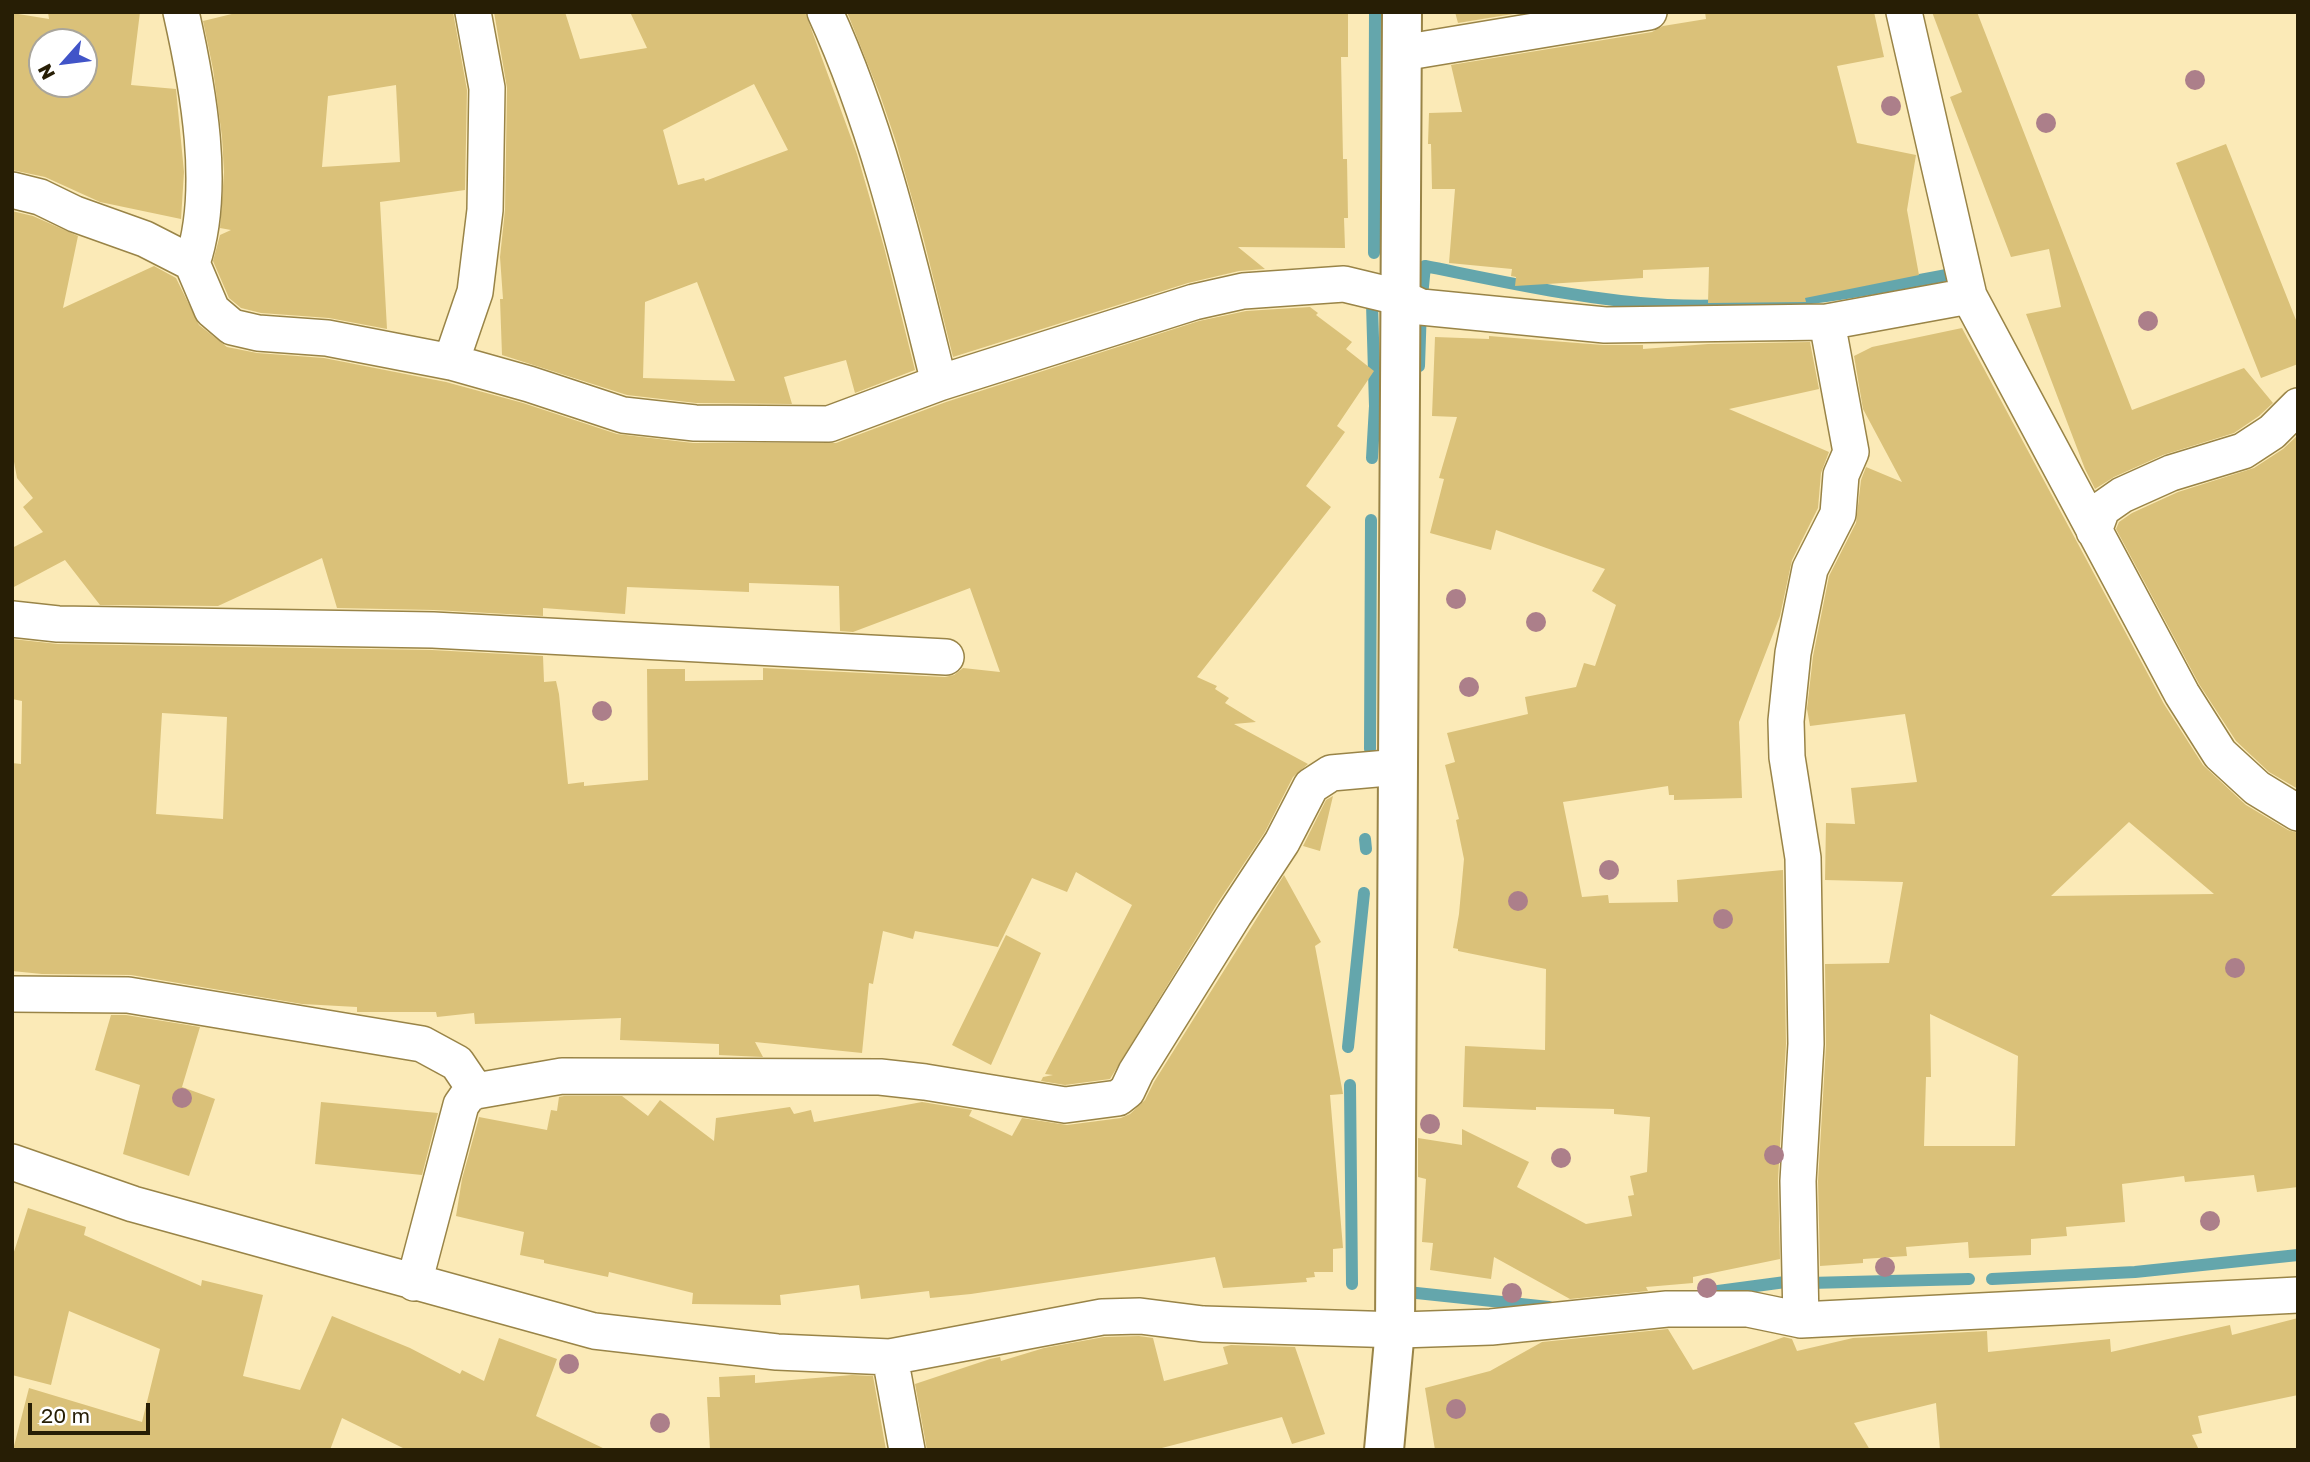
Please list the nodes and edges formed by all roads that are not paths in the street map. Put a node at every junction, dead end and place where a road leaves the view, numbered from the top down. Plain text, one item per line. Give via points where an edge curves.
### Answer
1 (181, 12) edge
2 (473, 12) edge
3 (825, 12) edge
4 (1402, 12) edge
5 (1648, 12) edge
6 (1904, 12) edge
7 (1402, 53) junction
8 (12, 190) edge
9 (191, 263) junction
10 (1969, 296) junction
11 (1402, 298) junction
12 (1827, 322) junction
13 (451, 362) junction
14 (939, 383) junction
15 (2295, 413) edge
16 (2094, 531) junction
17 (12, 619) edge
18 (946, 657) dead end
19 (1399, 767) junction
20 (2298, 813) edge
21 (12, 993) edge
22 (477, 1091) junction
23 (12, 1162) edge
24 (414, 1283) junction
25 (2298, 1295) edge
26 (1801, 1320) junction
27 (1395, 1329) junction
28 (890, 1357) junction
29 (907, 1450) edge
30 (1384, 1450) edge

1 - 9 street via 203,142 202,214
2 - 13 street via 487,88 485,210 475,292
3 - 14 street via 864,107
4 - 7 street
5 - 7 street
6 - 10 street
7 - 11 street
8 - 9 street via 145,239
9 - 13 street via 212,310 232,327 327,338
10 - 12 street
10 - 16 street
11 - 12 street via 1421,307 1605,325
11 - 14 street via 1344,284 1243,291 1194,302
11 - 19 street
12 - 26 street via 1851,452 1841,475 1838,514 1810,569 1793,653 1786,721 1787,757 1804,858 1806,1044 1798,1181
13 - 14 street via 623,415 695,423 829,424
15 - 16 street via 2243,451 2171,473 2122,495 2102,509
16 - 20 street via 2182,694 2220,754 2257,788
17 - 18 street via 58,624 433,630
19 - 22 street via 1331,774 1311,786 1270,862 1118,1098 1065,1105 880,1077 562,1076
19 - 27 street
21 - 22 street via 128,995 422,1044 457,1063
22 - 24 street via 461,1105
23 - 24 street via 133,1204
24 - 28 street via 594,1331 777,1352
25 - 26 street
26 - 27 street via 1748,1309 1667,1309 1491,1327
27 - 28 street via 1102,1317
27 - 30 street
28 - 29 street

